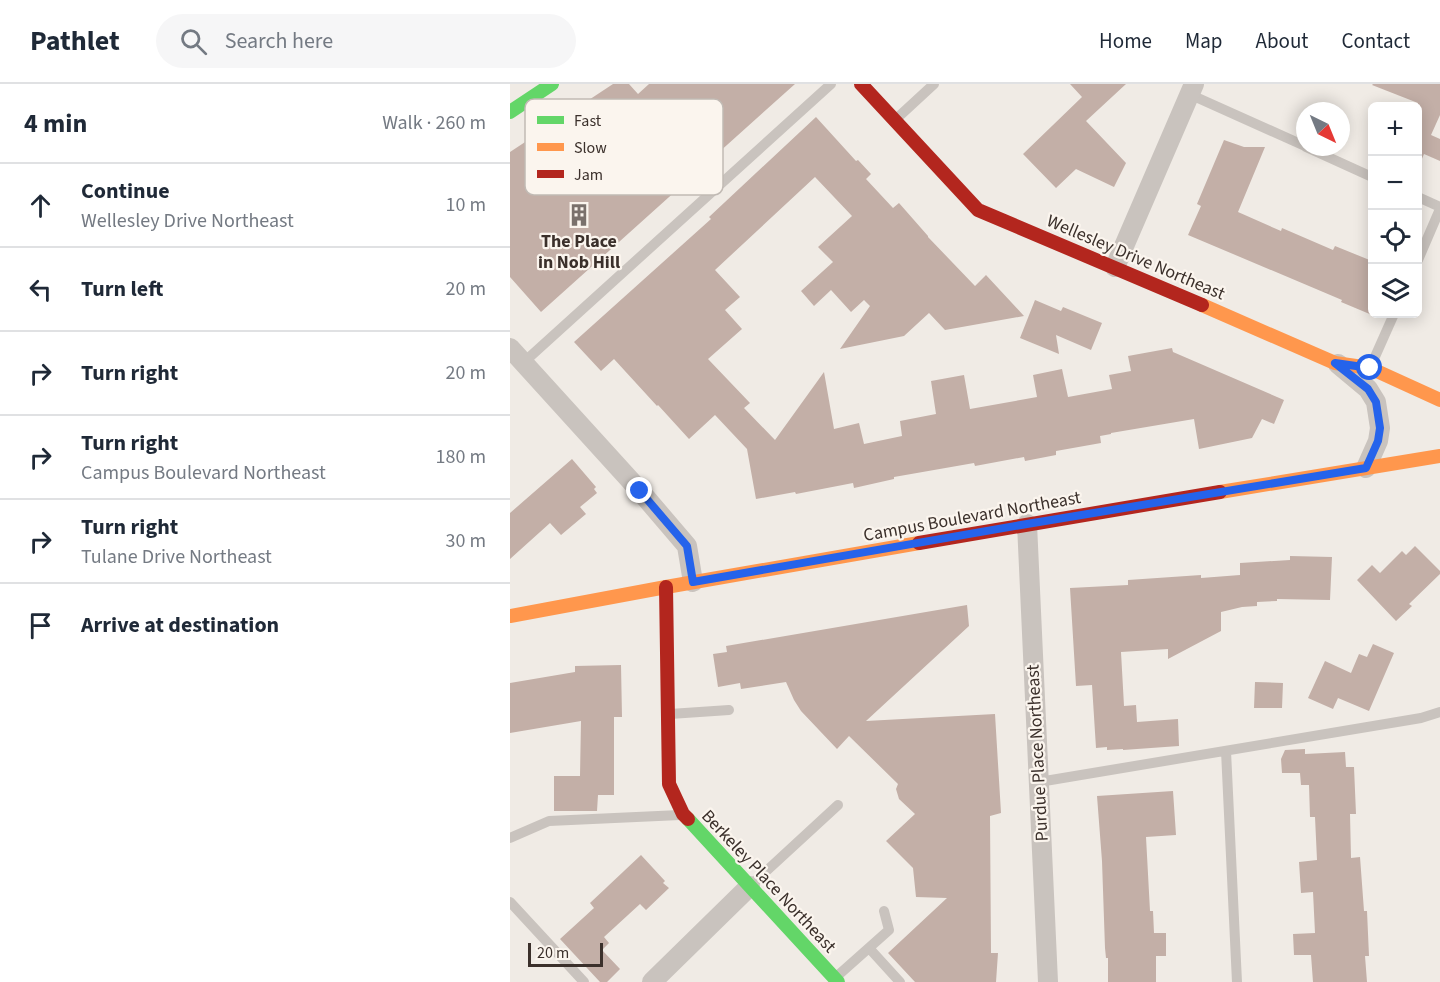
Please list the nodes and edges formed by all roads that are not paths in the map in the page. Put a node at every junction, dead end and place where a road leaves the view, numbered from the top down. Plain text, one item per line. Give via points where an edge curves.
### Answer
1 (552, 84) edge
2 (831, 84) edge
3 (861, 84) edge
4 (934, 84) edge
5 (1191, 89) edge
6 (530, 99) edge
7 (525, 102) edge
8 (510, 112) edge
9 (895, 121) junction
10 (1296, 142) edge
11 (1326, 156) edge
12 (1368, 175) edge
13 (723, 178) edge
14 (703, 195) edge
15 (1422, 199) edge
16 (1440, 208) edge
17 (1422, 251) edge
18 (1116, 267) junction
19 (1392, 318) edge
20 (517, 356) edge
21 (1335, 363) junction
22 (1370, 368) junction
23 (1440, 400) edge
24 (1440, 456) edge
25 (1366, 468) junction
26 (1027, 524) junction
27 (693, 582) junction
28 (666, 587) junction
29 (510, 616) edge
30 (729, 710) dead end
31 (1440, 712) edge
32 (668, 714) junction
33 (1226, 751) junction
34 (1039, 782) junction
35 (838, 805) dead end
36 (683, 814) junction
37 (510, 838) edge
38 (750, 886) junction
39 (510, 902) edge
40 (884, 911) dead end
41 (869, 948) junction
42 (837, 980) edge
43 (584, 982) edge
44 (652, 982) edge
45 (900, 982) edge
46 (1048, 982) edge
47 (1237, 982) edge

1 - 6 street
2 - 13 lane
3 - 9 street, Wellesley Drive Northeast
4 - 9 lane
5 - 10 lane
5 - 18 street
7 - 8 street
9 - 18 street, Wellesley Drive Northeast via 978,210
11 - 12 lane
14 - 20 lane
15 - 16 lane
16 - 17 lane
18 - 21 street, Wellesley Drive Northeast
19 - 22 lane
20 - 27 street via 687,546
21 - 22 street, Wellesley Drive Northeast
21 - 25 street via 1368,389 1376,402 1380,428
22 - 23 street, Wellesley Drive Northeast
24 - 25 street, Campus Boulevard Northeast
25 - 26 street, Campus Boulevard Northeast
26 - 27 street, Campus Boulevard Northeast
26 - 34 street, Purdue Place Northeast
27 - 28 street, Campus Boulevard Northeast
28 - 29 street, Campus Boulevard Northeast
28 - 32 street, Berkeley Place Northeast
30 - 32 lane
31 - 33 lane
32 - 36 street, Berkeley Place Northeast via 669,784
33 - 34 lane
33 - 47 lane
34 - 46 street, Purdue Place Northeast
35 - 38 lane
36 - 37 lane via 549,821
36 - 38 street, Berkeley Place Northeast
38 - 42 street, Berkeley Place Northeast
38 - 44 street
39 - 43 lane
40 - 41 lane via 889,930
41 - 42 lane
41 - 45 lane

